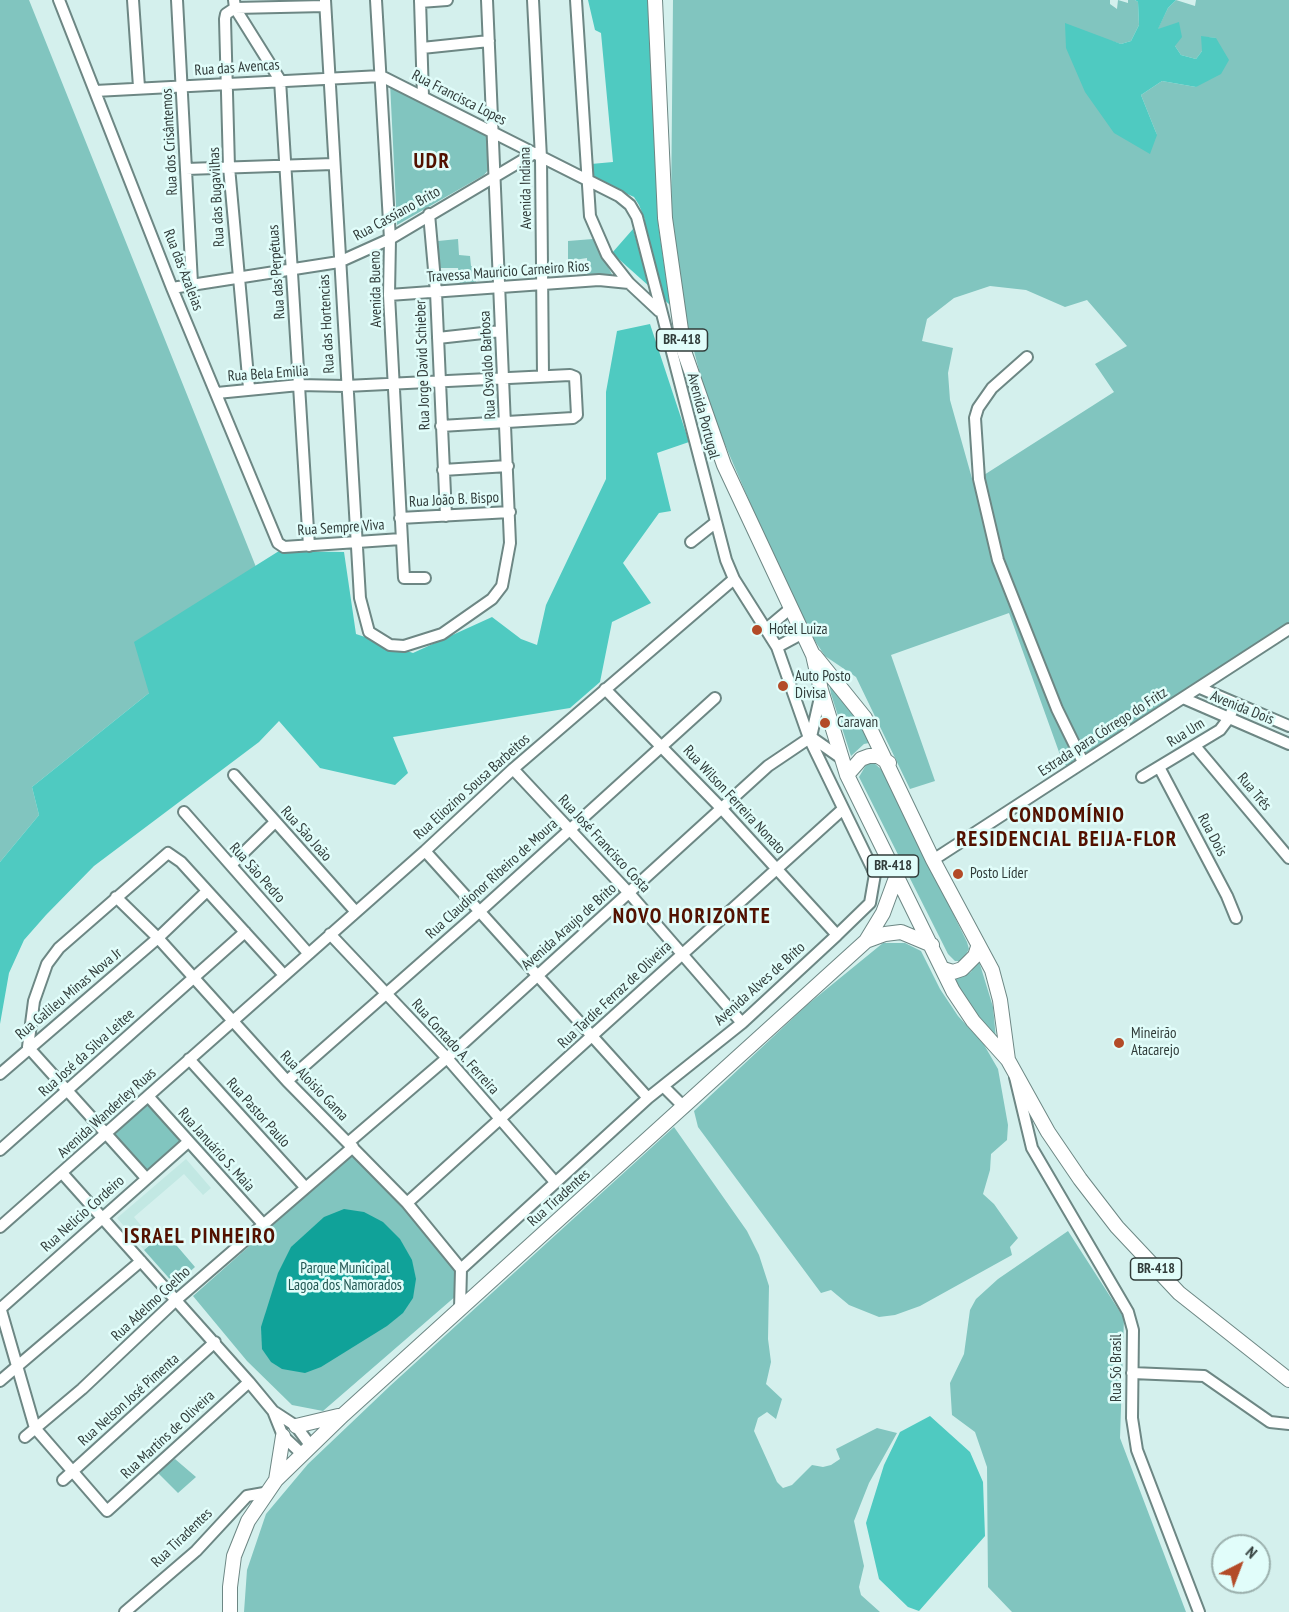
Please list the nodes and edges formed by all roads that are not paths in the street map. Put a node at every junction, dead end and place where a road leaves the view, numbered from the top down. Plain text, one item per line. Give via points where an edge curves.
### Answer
1 (58, 0) edge
2 (133, 0) edge
3 (177, 0) edge
4 (376, 0) edge
5 (447, 0) edge
6 (487, 0) edge
7 (533, 0) edge
8 (576, 0) edge
9 (655, 0) edge
10 (420, 1) edge
11 (325, 3) edge
12 (235, 4) edge
13 (489, 41) junction
14 (422, 48) junction
15 (381, 76) junction
16 (329, 78) junction
17 (280, 80) junction
18 (227, 82) junction
19 (138, 87) junction
20 (182, 87) junction
21 (95, 91) junction
22 (423, 96) junction
23 (493, 132) junction
24 (537, 156) junction
25 (333, 164) junction
26 (285, 165) junction
27 (229, 167) junction
28 (186, 169) junction
29 (496, 174) junction
30 (589, 182) junction
31 (619, 196) joint
32 (429, 214) junction
33 (390, 238) junction
34 (339, 262) junction
35 (292, 270) junction
36 (237, 276) junction
37 (192, 283) junction
38 (629, 283) junction
39 (543, 285) junction
40 (500, 287) junction
41 (172, 288) junction
42 (436, 292) junction
43 (389, 296) junction
44 (659, 311) junction
45 (501, 331) junction
46 (438, 338) junction
47 (1027, 357) dead end
48 (543, 376) junction
49 (504, 377) junction
50 (439, 381) junction
51 (394, 383) junction
52 (299, 385) junction
53 (346, 386) junction
54 (249, 388) junction
55 (217, 393) junction
56 (506, 423) junction
57 (441, 426) junction
58 (508, 466) junction
59 (443, 470) junction
60 (510, 512) junction
61 (446, 516) junction
62 (400, 518) junction
63 (715, 523) junction
64 (401, 539) junction
65 (691, 542) dead end
66 (357, 543) junction
67 (309, 546) junction
68 (284, 547) joint
69 (425, 578) dead end
70 (734, 579) junction
71 (791, 608) junction
72 (766, 629) junction
73 (1289, 629) edge
74 (803, 633) junction
75 (380, 641) joint
76 (777, 647) junction
77 (813, 655) junction
78 (1200, 688) junction
79 (605, 689) junction
80 (821, 690) junction
81 (715, 698) dead end
82 (1183, 698) junction
83 (1235, 704) junction
84 (1229, 718) junction
85 (1289, 726) edge
86 (810, 738) junction
87 (1289, 744) edge
88 (661, 745) junction
89 (1195, 746) junction
90 (841, 758) junction
91 (1083, 762) junction
92 (889, 763) junction
93 (1159, 767) junction
94 (513, 769) junction
95 (847, 775) junction
96 (234, 776) dead end
97 (1142, 777) dead end
98 (722, 809) junction
99 (843, 809) junction
100 (184, 812) dead end
101 (275, 822) junction
102 (570, 829) junction
103 (424, 851) junction
104 (1289, 858) edge
105 (933, 860) junction
106 (231, 865) junction
107 (777, 868) junction
108 (897, 875) junction
109 (207, 891) junction
110 (629, 893) junction
111 (116, 897) junction
112 (356, 912) junction
113 (479, 912) junction
114 (1236, 918) dead end
115 (245, 932) junction
116 (330, 934) junction
117 (837, 935) junction
118 (158, 938) junction
119 (866, 941) junction
120 (932, 945) junction
121 (978, 947) junction
122 (308, 953) junction
123 (683, 953) junction
124 (943, 969) junction
125 (283, 974) junction
126 (194, 977) junction
127 (536, 977) junction
128 (387, 993) junction
129 (234, 1021) junction
130 (742, 1023) junction
131 (592, 1038) junction
132 (28, 1047) junction
133 (447, 1058) junction
134 (189, 1059) junction
135 (1011, 1065) junction
136 (0, 1074) edge
137 (287, 1081) junction
138 (663, 1086) junction
139 (67, 1091) junction
140 (148, 1096) junction
141 (648, 1098) junction
142 (684, 1107) junction
143 (500, 1120) junction
144 (106, 1133) junction
145 (188, 1143) junction
146 (351, 1144) junction
147 (0, 1150) edge
148 (63, 1174) junction
149 (146, 1178) junction
150 (555, 1182) junction
151 (305, 1187) junction
152 (407, 1203) junction
153 (100, 1218) junction
154 (263, 1224) junction
155 (0, 1227) edge
156 (141, 1261) junction
157 (461, 1269) junction
158 (176, 1300) junction
159 (0, 1308) edge
160 (460, 1309) junction
161 (215, 1342) junction
162 (18, 1368) junction
163 (1132, 1373) junction
164 (1289, 1380) edge
165 (0, 1381) edge
166 (249, 1382) junction
167 (273, 1411) junction
168 (343, 1415) junction
169 (1289, 1424) edge
170 (296, 1426) junction
171 (36, 1428) junction
172 (283, 1436) junction
173 (24, 1437) dead end
174 (306, 1449) junction
175 (72, 1472) junction
176 (63, 1480) dead end
177 (276, 1480) junction
178 (264, 1493) junction
179 (124, 1612) edge
180 (230, 1612) edge
181 (1198, 1612) edge

1 - 21 street, Rua das Azaleias
2 - 19 street
3 - 20 street, Rua dos Crisântemos
4 - 15 street, Avenida Bueno
5 - 10 street
6 - 13 street, Rua Osvaldo Barbosa
7 - 24 street, Avenida Indiana
8 - 30 street
9 - 71 main road, BR-418 via 665,219 684,351 724,465
10 - 14 street
11 - 12 street
11 - 16 street, Rua das Hortencias
12 - 17 street, Rua das Perpétuas
12 - 18 street, Rua das Bugavilhas via 225,19
13 - 14 street
13 - 23 street, Rua Osvaldo Barbosa
14 - 22 street
15 - 16 street, Rua das Avencas
15 - 22 street, Rua Francisca Lopes
15 - 33 street, Avenida Bueno
16 - 17 street, Rua das Avencas
16 - 25 street, Rua das Hortencias
17 - 18 street, Rua das Avencas
17 - 26 street, Rua das Perpétuas
18 - 20 street, Rua das Avencas
18 - 27 street, Rua das Bugavilhas
19 - 20 street, Rua das Avencas
19 - 21 street, Rua das Avencas
20 - 28 street, Rua dos Crisântemos
21 - 41 street, Rua das Azaleias
22 - 23 street, Rua Francisca Lopes
23 - 24 street, Rua Francisca Lopes
23 - 29 street, Rua Osvaldo Barbosa
24 - 29 street, Rua Cassiano Brito
24 - 30 street, Rua Francisca Lopes
24 - 39 street, Avenida Indiana
25 - 26 street
25 - 34 street, Rua das Hortencias
26 - 27 street
26 - 35 street, Rua das Perpétuas
27 - 28 street
27 - 36 street, Rua das Bugavilhas
28 - 37 street, Rua dos Crisântemos
29 - 32 street, Rua Cassiano Brito
29 - 40 street, Rua Osvaldo Barbosa
30 - 31 street, Rua Francisca Lopes
30 - 38 street via 588,199 597,235
31 - 44 street, Avenida Portugal via 637,217
32 - 33 street, Rua Cassiano Brito
32 - 42 street, Rua Jorge David Schieber
33 - 34 street, Rua Cassiano Brito
33 - 43 street, Avenida Bueno
34 - 35 street, Rua Cassiano Brito
34 - 53 street, Rua das Hortencias
35 - 36 street, Rua Cassiano Brito
35 - 52 street, Rua das Perpétuas
36 - 37 street, Rua Cassiano Brito
36 - 54 street, Rua das Bugavilhas
37 - 41 street, Rua Cassiano Brito
38 - 39 street, Travessa Mauricio Carneiro Rios via 599,280
38 - 44 street
39 - 40 street, Travessa Mauricio Carneiro Rios
39 - 48 street, Avenida Indiana
40 - 42 street, Travessa Mauricio Carneiro Rios
40 - 45 street, Rua Osvaldo Barbosa
41 - 55 street, Rua das Azaleias
42 - 43 street, Travessa Mauricio Carneiro Rios
42 - 46 street, Rua Jorge David Schieber
43 - 51 street, Avenida Bueno
44 - 63 street, Avenida Portugal
45 - 46 street
45 - 49 street, Rua Osvaldo Barbosa
46 - 50 street, Rua Jorge David Schieber
47 - 91 street via 992,388 978,408 975,429 979,479 998,560 1057,709
48 - 49 street, Rua Bela Emilia
48 - 56 street, Rua Bela Emilia via 575,377 577,414 573,418
49 - 50 street, Rua Bela Emilia
49 - 56 street, Rua Osvaldo Barbosa
50 - 51 street, Rua Bela Emilia
50 - 57 street, Rua Jorge David Schieber
51 - 53 street, Rua Bela Emilia
51 - 62 street, Avenida Bueno
52 - 53 street, Rua Bela Emilia
52 - 54 street, Rua Bela Emilia
52 - 67 street, Rua das Perpétuas
53 - 66 street, Rua das Hortencias
54 - 55 street, Rua Bela Emilia
55 - 68 street, Rua das Azaleias via 274,536
56 - 57 street
56 - 58 street, Rua Osvaldo Barbosa
57 - 59 street, Rua Jorge David Schieber
58 - 59 street
58 - 60 street, Rua Osvaldo Barbosa
59 - 61 street, Rua Jorge David Schieber
60 - 61 street, Rua João B. Bispo
60 - 75 street, Rua Osvaldo Barbosa via 507,567 502,586 492,599 442,634 416,644 390,645
61 - 62 street, Rua João B. Bispo
62 - 64 street, Avenida Bueno
63 - 65 street
63 - 70 street, Avenida Portugal
64 - 66 street, Rua Sempre Viva
64 - 69 street, Avenida Bueno via 404,578
66 - 67 street, Rua Sempre Viva
66 - 75 street, Rua das Hortencias via 364,615 369,632
67 - 68 street, Rua Sempre Viva
70 - 72 street, Avenida Alves de Brito
70 - 79 street, Rua Eliozino Sousa Barbeitos
71 - 72 street
71 - 74 main road, BR-418
72 - 76 street, Avenida Alves de Brito
73 - 78 street, Estrada para Córrego do Fritz
74 - 76 street
74 - 77 main road, BR-418
76 - 86 street, Avenida Alves de Brito
77 - 80 main road, BR-418
77 - 92 main road, BR-418 via 865,718
78 - 82 street, Estrada para Córrego do Fritz
78 - 83 street, Avenida Dois
79 - 88 street, Rua Wilson Ferreira Nonato
79 - 94 street, Rua Eliozino Sousa Barbeitos
80 - 86 street
80 - 90 main road, BR-418
81 - 88 street, Rua Claudionor Ribeiro de Moura
82 - 84 street, Avenida Dois
82 - 91 street, Estrada para Córrego do Fritz
83 - 84 street, Rua Um
83 - 85 street, Avenida Dois
84 - 87 street, Avenida Dois
84 - 89 street, Rua Um via 1220,730
86 - 90 street
86 - 98 street, Avenida Araujo de Brito via 768,766
86 - 99 street, Avenida Alves de Brito
88 - 98 street, Rua Wilson Ferreira Nonato
88 - 102 street, Rua Claudionor Ribeiro de Moura
89 - 93 street, Rua Um
89 - 104 street, Rua Três
90 - 95 main road, BR-418
91 - 105 street, Estrada para Córrego do Fritz
92 - 95 main road via 869,756
92 - 105 main road, BR-418
93 - 97 street, Rua Um
93 - 114 street, Rua Dois
94 - 102 street, Rua José Francisco Costa
94 - 103 street, Rua Eliozino Sousa Barbeitos
95 - 108 main road, BR-418
96 - 101 street, Rua São João
98 - 107 street, Rua Wilson Ferreira Nonato
98 - 110 street, Avenida Araujo de Brito
99 - 107 street, Rua Tardie Ferraz de Oliveira
99 - 117 street, Avenida Alves de Brito via 876,882 870,903
100 - 106 street, Rua São Pedro
101 - 106 street
101 - 112 street, Rua São João
102 - 110 street, Rua José Francisco Costa
102 - 113 street, Rua Claudionor Ribeiro de Moura
103 - 112 street, Rua Eliozino Sousa Barbeitos
103 - 113 street
105 - 121 main road, BR-418
106 - 122 street, Rua São Pedro
107 - 117 street, Rua Wilson Ferreira Nonato
107 - 123 street, Rua Tardie Ferraz de Oliveira
108 - 119 main road, Rua Tiradentes via 883,913
108 - 120 main road, BR-418
109 - 111 street via 168,853
109 - 115 street
109 - 118 street, Rua Galileu Minas Nova Jr
110 - 123 street, Rua José Francisco Costa
110 - 127 street, Avenida Araujo de Brito
111 - 118 street, Rua Aloisio Gama
111 - 132 street via 58,948 47,964 34,1001
112 - 116 street, Rua Eliozino Sousa Barbeitos
113 - 127 street
113 - 128 street, Rua Claudionor Ribeiro de Moura
115 - 125 street
115 - 126 street, Rua José da Silva Leitee
116 - 122 street, Rua Eliozino Sousa Barbeitos
116 - 128 street, Rua Contado A. Ferreira
117 - 130 street, Avenida Alves de Brito
118 - 126 street, Rua Aloisio Gama
118 - 132 street, Rua Galileu Minas Nova Jr
119 - 120 main road, Rua Tiradentes via 901,933
119 - 142 main road, Rua Tiradentes
120 - 124 main road, BR-418
121 - 124 main road via 975,957 962,969
121 - 135 main road, BR-418 via 996,984
122 - 125 street, Rua Eliozino Sousa Barbeitos
123 - 130 street, Rua José Francisco Costa
123 - 131 street, Rua Tardie Ferraz de Oliveira
124 - 135 main road, BR-418 via 973,1021
125 - 129 street, Rua Eliozino Sousa Barbeitos
126 - 129 street, Rua Aloisio Gama
126 - 139 street, Rua José da Silva Leitee
127 - 131 street
127 - 133 street, Avenida Araujo de Brito
128 - 133 street, Rua Contado A. Ferreira
128 - 137 street, Rua Claudionor Ribeiro de Moura
129 - 134 street, Avenida Wanderley Ruas
129 - 137 street, Rua Aloisio Gama
130 - 138 street, Avenida Alves de Brito
131 - 141 street
131 - 143 street, Rua Tardie Ferraz de Oliveira
132 - 136 street, Rua Galileu Minas Nova Jr
132 - 139 street
133 - 143 street, Rua Contado A. Ferreira
133 - 146 street, Avenida Araujo de Brito
134 - 140 street, Avenida Wanderley Ruas
134 - 151 street, Rua Pastor Paulo
135 - 163 street, Rua Só Brasil via 1032,1149 1128,1312 1133,1330
135 - 164 main road, BR-418 via 1048,1132 1117,1227 1179,1293
137 - 146 street, Rua Aloisio Gama
138 - 141 street, Avenida Alves de Brito
138 - 142 street
139 - 144 street
139 - 147 street, Rua José da Silva Leitee
140 - 144 street, Avenida Wanderley Ruas
140 - 145 street, Rua Januário S. Maia
141 - 150 street, Avenida Alves de Brito
142 - 160 main road, Rua Tiradentes
143 - 150 street, Rua Contado A. Ferreira
143 - 152 street, Rua Tardie Ferraz de Oliveira
144 - 148 street, Avenida Wanderley Ruas
144 - 149 street
145 - 149 street, Rua Nelicio Cordeiro
145 - 154 street, Rua Januário S. Maia
146 - 151 street, Rua Adelmo Coelho
146 - 152 street, Rua Aloisio Gama
148 - 153 street
148 - 155 street, Avenida Wanderley Ruas
149 - 153 street, Rua Nelicio Cordeiro
150 - 157 street, Avenida Alves de Brito
151 - 154 street, Rua Adelmo Coelho
152 - 157 street, Rua Aloisio Gama
153 - 156 street
153 - 159 street, Rua Nelicio Cordeiro
154 - 158 street, Rua Adelmo Coelho
156 - 158 street
156 - 162 street
157 - 160 street
158 - 161 street
158 - 171 street, Rua Adelmo Coelho
159 - 162 street
160 - 168 main road, Rua Tiradentes
161 - 166 street
161 - 175 street, Rua Nelson José Pimenta
162 - 165 street
162 - 171 street
163 - 169 street via 1204,1376 1270,1422
163 - 181 street, Rua Só Brasil via 1137,1450
166 - 167 street
166 - 175 street, Rua Martins de Oliveira via 107,1511
167 - 170 street
167 - 172 street
168 - 170 main road
168 - 174 main road, Rua Tiradentes
170 - 174 street
171 - 173 street, Rua Adelmo Coelho
171 - 175 street
172 - 174 street
172 - 177 main road
174 - 177 main road, Rua Tiradentes
175 - 176 street, Rua Nelson José Pimenta
177 - 178 main road, Rua Tiradentes
178 - 179 street, Rua Tiradentes via 247,1496 196,1551
178 - 180 main road, Rua Tiradentes via 234,1556

